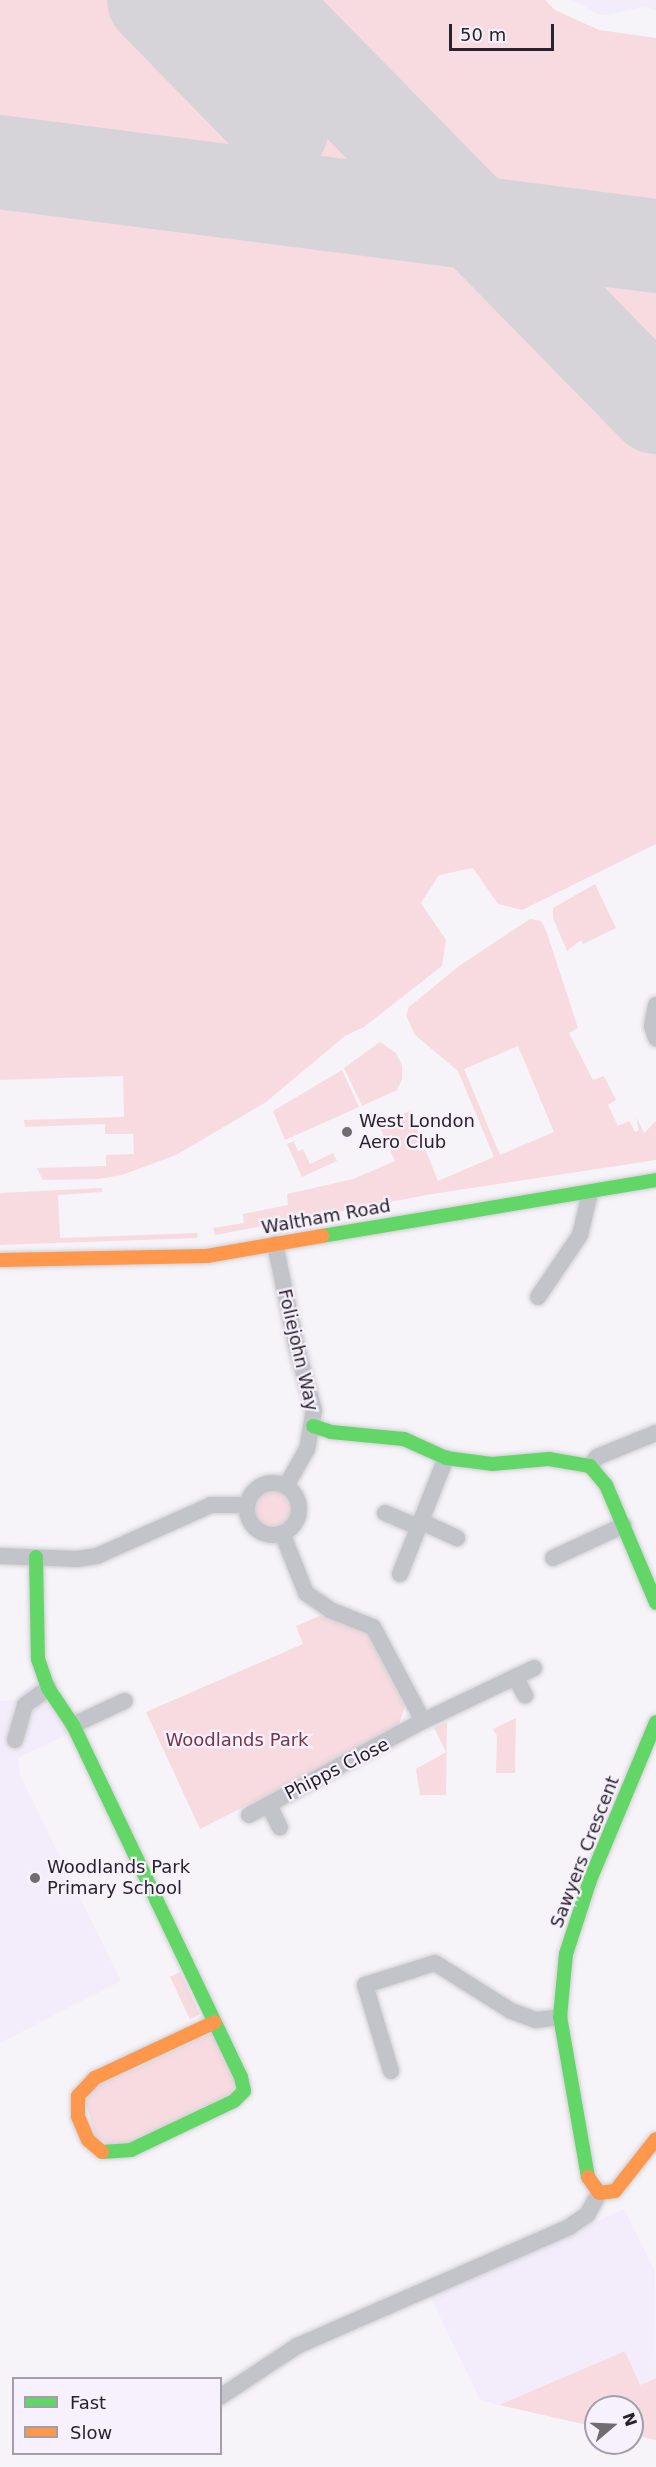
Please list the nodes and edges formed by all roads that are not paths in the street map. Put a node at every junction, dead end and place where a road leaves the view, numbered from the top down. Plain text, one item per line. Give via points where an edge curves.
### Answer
1 (656, 1005) edge
2 (656, 1038) edge
3 (656, 1180) edge
4 (590, 1193) junction
5 (276, 1244) junction
6 (0, 1260) edge
7 (538, 1297) dead end
8 (313, 1426) junction
9 (656, 1433) edge
10 (446, 1458) junction
11 (590, 1466) junction
12 (286, 1486) junction
13 (247, 1505) junction
14 (386, 1513) dead end
15 (419, 1524) junction
16 (624, 1525) junction
17 (282, 1533) junction
18 (457, 1538) dead end
19 (0, 1556) edge
20 (36, 1557) junction
21 (553, 1558) dead end
22 (400, 1574) dead end
23 (656, 1603) edge
24 (534, 1668) dead end
25 (515, 1677) junction
26 (48, 1688) junction
27 (525, 1695) dead end
28 (125, 1701) dead end
29 (423, 1721) junction
30 (656, 1722) edge
31 (73, 1725) junction
32 (15, 1740) dead end
33 (269, 1805) junction
34 (249, 1815) dead end
35 (280, 1828) dead end
36 (560, 2017) junction
37 (215, 2022) junction
38 (390, 2071) dead end
39 (656, 2139) edge
40 (607, 2192) junction
41 (222, 2396) edge

1 - 2 street via 652,1026
3 - 4 street, Waltham Road
4 - 5 street, Waltham Road
4 - 7 street via 580,1235
5 - 6 street, Waltham Road via 207,1256
5 - 8 street, Foliejohn Way via 314,1410
8 - 10 street via 331,1432 404,1439
8 - 12 street, Foliejohn Way via 307,1449
9 - 11 street via 597,1456
10 - 11 street via 492,1464 549,1459
10 - 15 street
11 - 16 street via 606,1485
12 - 13 street via 261,1485
12 - 17 street via 299,1507 295,1523
13 - 17 street via 247,1514 256,1529 273,1535
13 - 20 street via 211,1505 97,1556
14 - 15 street
15 - 18 street
15 - 22 street
16 - 21 street
16 - 23 street
17 - 29 street via 306,1593 330,1610 373,1627
19 - 20 street
20 - 26 street via 38,1651
24 - 25 street, Phipps Close
25 - 27 street
25 - 29 street, Phipps Close
26 - 31 street
26 - 32 street via 25,1704
28 - 31 street
29 - 33 street, Phipps Close
30 - 36 street, Sawyers Crescent via 590,1880 566,1954
31 - 37 street
33 - 34 street, Phipps Close
33 - 35 street
36 - 38 street via 536,2020 511,2011 435,1964 365,1985
36 - 40 street, Sawyers Crescent via 588,2179
37 - 37 street via 241,2077 244,2091 234,2102 130,2150 103,2153 88,2140 78,2116 78,2096 94,2078
39 - 40 street
40 - 41 street via 587,2215 569,2227 297,2346

